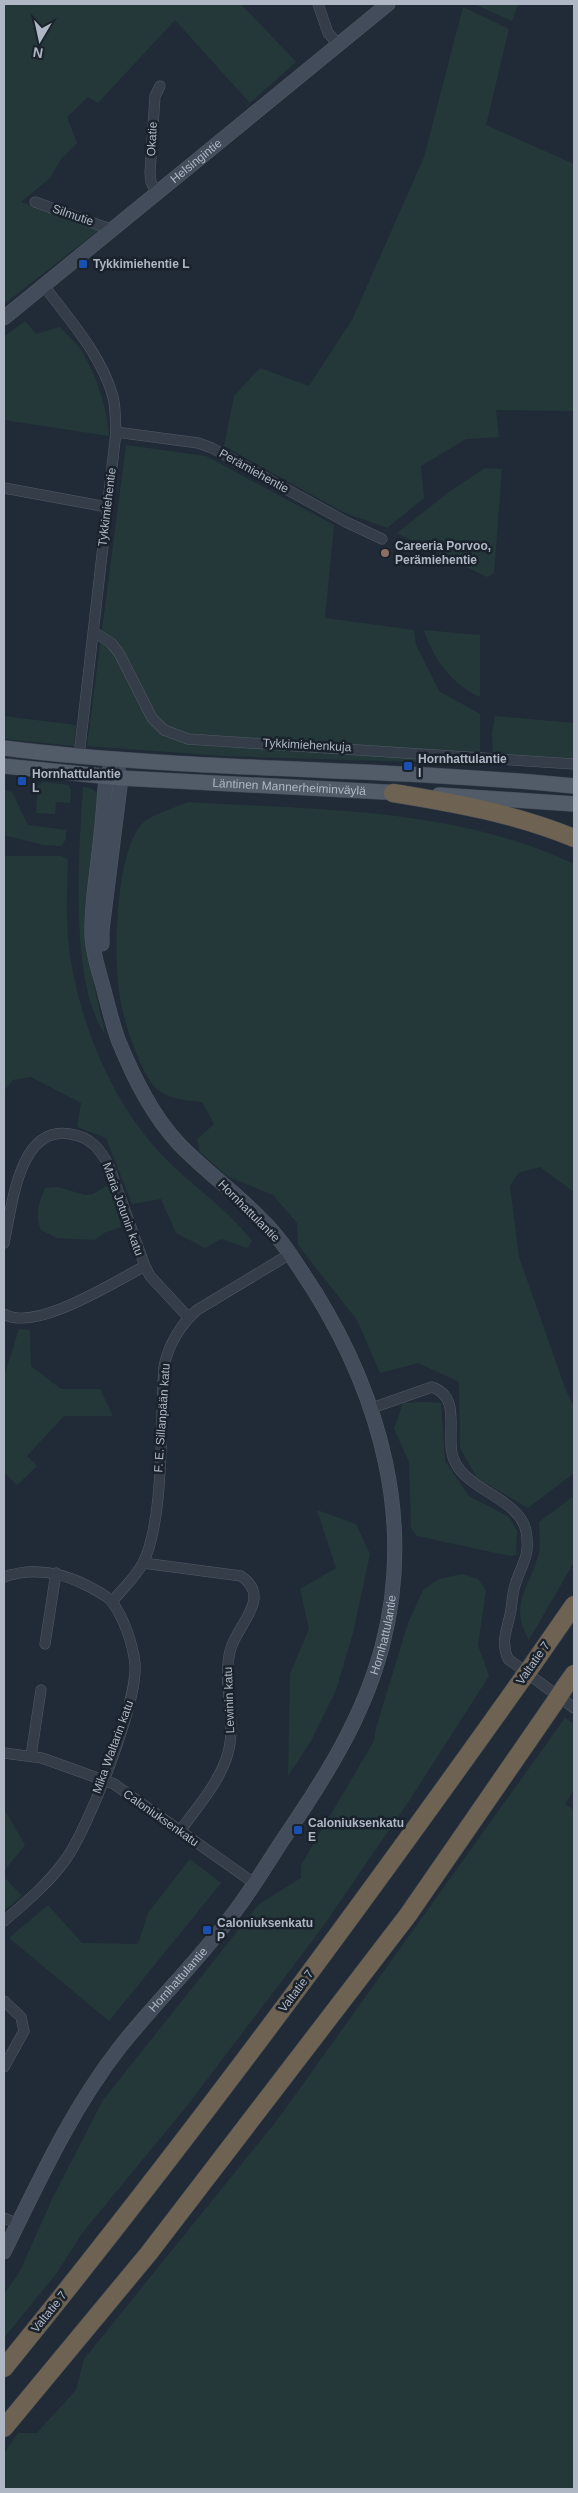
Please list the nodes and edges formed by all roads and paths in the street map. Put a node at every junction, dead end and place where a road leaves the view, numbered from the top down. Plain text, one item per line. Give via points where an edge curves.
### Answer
1 (318, 4) edge
2 (388, 4) edge
3 (338, 44) junction
4 (160, 86) dead end
5 (156, 192) junction
6 (35, 202) dead end
7 (110, 229) junction
8 (44, 286) junction
9 (4, 318) edge
10 (116, 432) junction
11 (4, 488) edge
12 (107, 506) junction
13 (382, 538) dead end
14 (94, 632) junction
15 (80, 747) dead end
16 (4, 748) edge
17 (115, 759) junction
18 (574, 764) edge
19 (4, 766) edge
20 (113, 777) junction
21 (574, 786) edge
22 (393, 793) junction
23 (574, 804) edge
24 (574, 838) edge
25 (4, 1243) edge
26 (290, 1254) junction
27 (144, 1266) junction
28 (4, 1314) edge
29 (188, 1318) junction
30 (372, 1408) junction
31 (143, 1563) junction
32 (56, 1573) junction
33 (4, 1577) edge
34 (112, 1602) junction
35 (574, 1605) edge
36 (46, 1644) dead end
37 (565, 1688) edge
38 (41, 1690) dead end
39 (574, 1708) edge
40 (4, 1753) edge
41 (31, 1756) junction
42 (103, 1780) junction
43 (180, 1831) junction
44 (254, 1883) junction
45 (4, 1921) edge
46 (4, 2001) edge
47 (4, 2067) edge
48 (4, 2218) edge
49 (18, 2224) junction
50 (4, 2252) edge
51 (4, 2368) edge
52 (4, 2428) edge

1 - 3 street via 328,33
2 - 3 street, Helsingintie
3 - 5 street, Helsingintie
4 - 5 street, Okatie via 154,96 150,173
5 - 7 street, Helsingintie
6 - 7 street, Silmutie
7 - 8 street, Helsingintie
8 - 9 street, Helsingintie
8 - 10 street, Tykkimiehentie via 105,375 113,398
10 - 12 street, Tykkimiehentie
10 - 13 street, Perämiehentie via 198,443 212,448 346,522
11 - 12 street
12 - 14 street, Tykkimiehentie
14 - 15 street, Tykkimiehentie
14 - 18 street, Tykkimiehenkuja via 112,643 119,653 152,718 164,730 188,739
16 - 17 main road, Läntinen Mannerheiminväylä
17 - 20 street, Hornhattulantie
17 - 21 main road, Läntinen Mannerheiminväylä via 240,768 465,777
19 - 20 main road, Läntinen Mannerheiminväylä
20 - 22 main road, Läntinen Mannerheiminväylä
20 - 26 street, Hornhattulantie via 93,896 92,935 95,960 111,1019 138,1085 164,1125 179,1144 269,1227
22 - 23 main road, Läntinen Mannerheiminväylä via 484,796
22 - 24 highway via 468,805 541,825
25 - 27 street, Maria Jotunin katu via 26,1156 48,1136 67,1133 86,1138 101,1152 109,1166
26 - 29 street, F. E. Sillanpään katu
26 - 30 street, Hornhattulantie via 332,1319
27 - 28 street, Maria Jotunin katu via 52,1313 24,1319
27 - 29 street, Maria Jotunin katu
29 - 31 street, F. E. Sillanpään katu via 170,1347 164,1367 157,1498
30 - 39 street via 432,1387 444,1393 449,1400 451,1453 456,1465 472,1483 514,1510 525,1529 528,1548 504,1630 508,1659
30 - 44 street, Hornhattulantie via 389,1472 395,1533 390,1601 382,1646 357,1717 339,1752
31 - 34 street, F. E. Sillanpään katu
31 - 43 street, Lewinin katu via 241,1576 252,1583 255,1590 253,1606 236,1636 228,1664 226,1684 231,1741 228,1755 214,1784
32 - 33 street via 26,1572
32 - 34 street
32 - 36 street
34 - 42 street, Mika Waltarin katu via 125,1628 135,1664 132,1695
35 - 51 highway, Valtatie 7 via 372,1890 116,2230
37 - 52 highway via 408,1915 149,2253
38 - 41 street
40 - 41 street, Caloniuksenkatu
41 - 42 street, Caloniuksenkatu
42 - 43 street, Caloniuksenkatu via 114,1784
42 - 45 street, Mika Waltarin katu via 65,1860
43 - 44 street, Caloniuksenkatu
44 - 49 street, Hornhattulantie via 230,1918 121,2046 98,2078 64,2131
46 - 47 street via 21,2017 24,2031
48 - 49 street
49 - 50 street, Hornhattulantie

